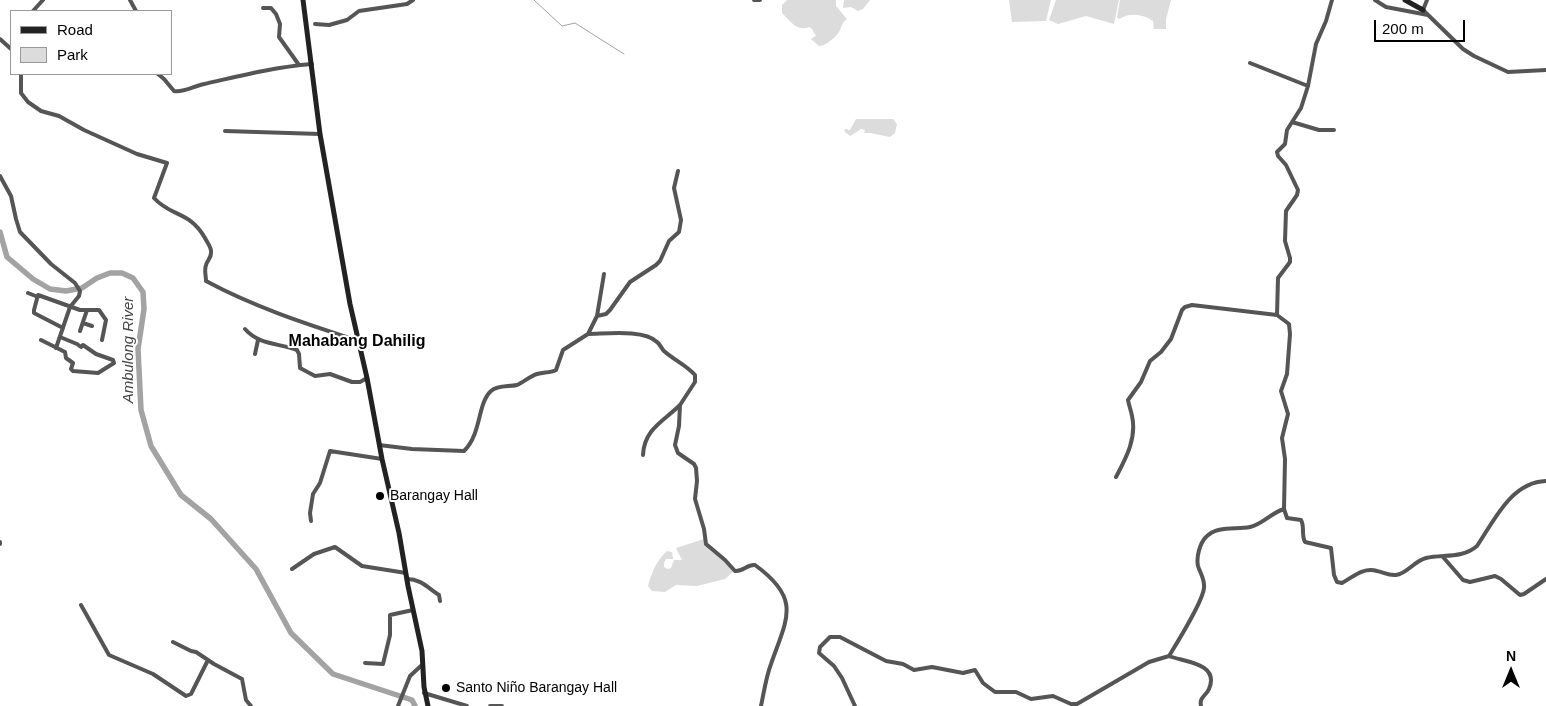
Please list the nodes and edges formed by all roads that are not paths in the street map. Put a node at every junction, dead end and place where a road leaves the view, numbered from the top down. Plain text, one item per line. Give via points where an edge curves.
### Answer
1 (43, 0) edge
2 (303, 0) edge
3 (413, 0) edge
4 (754, 0) edge
5 (760, 0) edge
6 (1332, 0) edge
7 (1375, 0) edge
8 (1405, 0) edge
9 (1427, 0) edge
10 (263, 8) dead end
11 (34, 10) edge
12 (1425, 12) junction
13 (311, 23) junction
14 (0, 39) edge
15 (9, 44) edge
16 (1250, 63) dead end
17 (312, 64) junction
18 (299, 65) junction
19 (1546, 70) edge
20 (21, 75) edge
21 (160, 75) edge
22 (1308, 86) junction
23 (1292, 122) junction
24 (1334, 130) dead end
25 (225, 131) dead end
26 (320, 134) junction
27 (678, 171) dead end
28 (0, 176) edge
29 (604, 274) dead end
30 (28, 292) dead end
31 (38, 296) junction
32 (70, 307) junction
33 (86, 310) junction
34 (1277, 315) junction
35 (597, 316) junction
36 (83, 323) junction
37 (92, 326) dead end
38 (64, 328) junction
39 (245, 329) dead end
40 (80, 332) dead end
41 (588, 334) junction
42 (60, 337) junction
43 (41, 340) dead end
44 (102, 340) dead end
45 (258, 340) junction
46 (359, 340) junction
47 (56, 348) junction
48 (254, 354) dead end
49 (368, 378) junction
50 (680, 405) junction
51 (380, 445) junction
52 (643, 455) dead end
53 (382, 459) junction
54 (1116, 477) dead end
55 (1546, 481) edge
56 (1284, 509) junction
57 (311, 521) dead end
58 (1443, 557) junction
59 (292, 569) dead end
60 (406, 576) junction
61 (1546, 579) edge
62 (440, 601) dead end
63 (81, 605) dead end
64 (413, 610) junction
65 (173, 642) dead end
66 (1169, 656) junction
67 (208, 660) junction
68 (365, 663) dead end
69 (423, 664) junction
70 (424, 693) junction
71 (398, 704) edge
72 (251, 706) edge
73 (428, 706) edge
74 (467, 706) edge
75 (490, 706) edge
76 (502, 706) edge
77 (761, 706) edge
78 (855, 706) edge
79 (1201, 706) edge

1 - 11 street
2 - 13 street
3 - 13 street via 407,4 359,10 347,20 332,24
4 - 5 street
6 - 22 street via 1316,44
7 - 12 street via 1386,7
8 - 12 street
9 - 12 street
10 - 18 street via 273,10 280,24 279,36
12 - 19 street via 1463,49 1508,72
13 - 17 street
14 - 15 street
16 - 22 street
17 - 18 street
17 - 26 street
18 - 21 street via 181,91 174,90
20 - 46 street via 21,93 41,111 59,116 137,154 168,163 154,198 160,205 187,217 201,231 212,250 206,265 206,281 285,316
22 - 23 street via 1301,108
23 - 24 street via 1319,130
23 - 34 street via 1285,144 1277,152 1298,190 1286,211 1285,241 1290,258 1278,278
25 - 26 street
26 - 46 street
27 - 35 street via 674,188 681,220 679,232 669,241 660,261 634,278 606,314
28 - 32 street via 11,196 22,235 80,291
29 - 35 street
30 - 31 street
31 - 32 street
31 - 38 street via 34,312
32 - 33 street
32 - 38 street
33 - 36 street
33 - 44 street via 98,309 106,319
34 - 54 street via 1198,305 1182,310 1171,339 1150,361 1128,400 1132,438 1125,462
34 - 56 street via 1289,324 1290,334 1287,374 1280,391 1288,414 1282,438
35 - 41 street
36 - 37 street
36 - 40 street
38 - 42 street
39 - 45 street
41 - 50 street via 634,334 657,342 695,375 695,382
41 - 51 street via 563,350 556,370 492,390 474,438 464,451
42 - 47 street
42 - 47 street via 81,347 83,345 114,363 98,373 75,372 71,370 73,363 66,358 65,352
43 - 47 street
45 - 48 street
45 - 49 street via 297,350 300,368 311,375 330,374 352,382
46 - 49 street
49 - 51 street
50 - 52 street via 648,434
50 - 77 street via 676,450 696,468 695,499 706,544 734,571 755,565 777,585 785,598 787,620 770,667
51 - 53 street
53 - 57 street via 330,451 313,494
53 - 60 street
55 - 58 street via 1529,485 1512,496 1474,549
56 - 58 street via 1288,518 1302,520 1305,542 1331,548 1335,580 1340,583 1365,571 1395,575 1422,560
56 - 66 street via 1272,513 1256,526 1219,529 1204,538 1198,560 1204,583 1202,596
58 - 61 street via 1463,580 1470,582 1496,576 1520,595
59 - 60 street via 314,554 335,547 362,566
60 - 62 street via 422,582 439,595
60 - 64 street
63 - 67 street via 109,656 153,674 186,696
64 - 68 street via 390,615 390,635 383,664
64 - 69 street
65 - 67 street
66 - 78 street via 1149,662 1073,704 1053,696 1030,699 1018,692 995,692 983,683 975,670 963,673 932,667 914,670 886,661 840,637 830,637 820,647 819,653 834,666
66 - 79 street via 1200,665 1209,672 1210,685 1201,699
67 - 72 street via 242,680 246,700
69 - 70 street
69 - 71 street via 410,676
70 - 73 street
70 - 74 street
75 - 76 street

